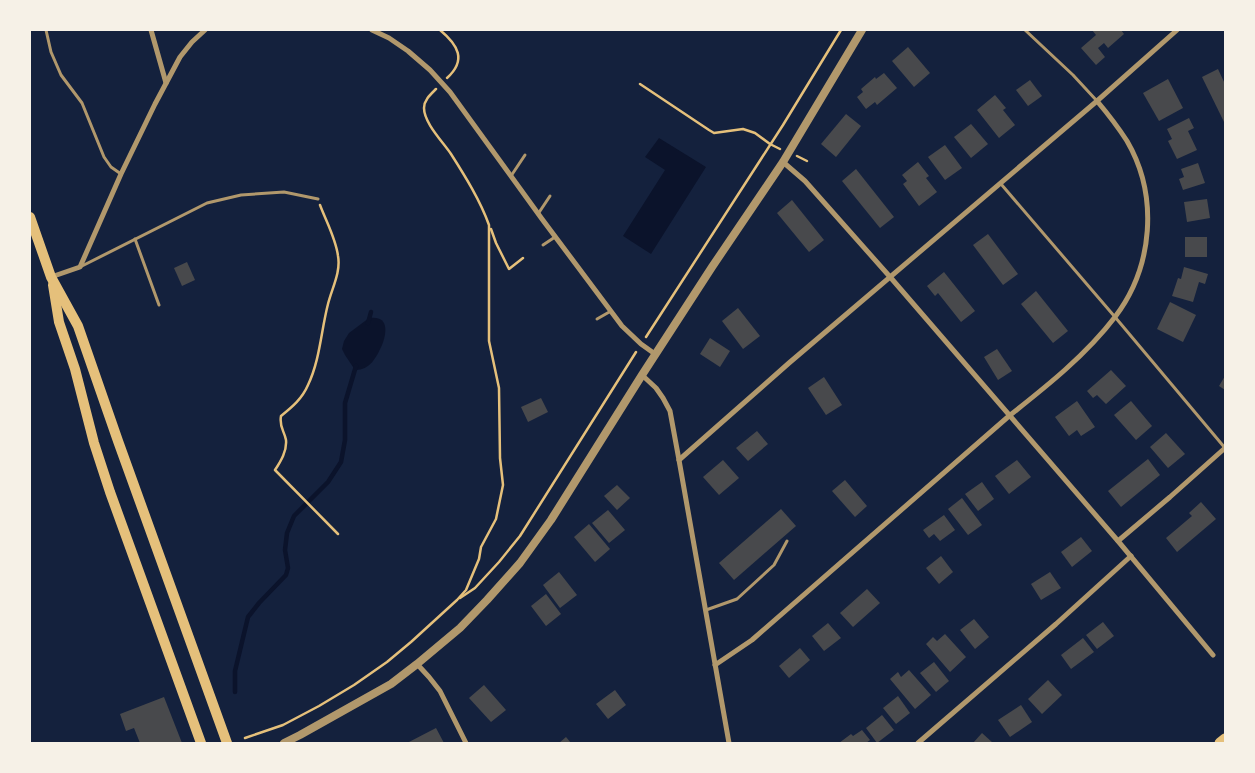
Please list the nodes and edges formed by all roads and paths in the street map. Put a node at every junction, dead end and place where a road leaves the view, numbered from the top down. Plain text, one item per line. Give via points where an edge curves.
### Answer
1 (46, 30) edge
2 (151, 30) edge
3 (206, 30) edge
4 (372, 30) edge
5 (440, 30) edge
6 (841, 30) edge
7 (862, 30) edge
8 (1025, 30) edge
9 (1177, 30) edge
10 (166, 83) junction
11 (442, 83) junction
12 (640, 84) dead end
13 (1097, 102) junction
14 (770, 144) junction
15 (788, 153) junction
16 (525, 155) dead end
17 (807, 160) dead end
18 (783, 162) junction
19 (121, 174) junction
20 (511, 176) junction
21 (1001, 184) junction
22 (550, 196) dead end
23 (318, 199) joint
24 (538, 214) junction
25 (30, 217) edge
26 (490, 225) junction
27 (555, 237) junction
28 (135, 239) junction
29 (543, 245) dead end
30 (523, 258) dead end
31 (80, 267) junction
32 (51, 276) junction
33 (890, 278) junction
34 (159, 305) dead end
35 (611, 311) junction
36 (1115, 317) junction
37 (597, 319) dead end
38 (641, 344) junction
39 (656, 354) junction
40 (642, 375) junction
41 (1010, 416) junction
42 (1225, 448) edge
43 (679, 460) junction
44 (338, 534) dead end
45 (787, 540) dead end
46 (1118, 541) junction
47 (1131, 556) junction
48 (457, 600) junction
49 (706, 610) junction
50 (1213, 655) dead end
51 (417, 664) junction
52 (716, 665) junction
53 (245, 738) dead end
54 (1225, 739) edge
55 (202, 743) edge
56 (227, 743) edge
57 (284, 743) edge
58 (466, 743) edge
59 (729, 743) edge
60 (918, 743) edge
61 (1220, 743) edge

1 - 19 lane via 61,75 82,103 104,157
2 - 10 street
3 - 10 street via 180,57
4 - 11 street via 408,51
5 - 11 path via 454,44 458,58 454,72
6 - 14 path
7 - 15 street
8 - 13 lane
9 - 13 street
10 - 19 street
11 - 20 street
11 - 26 path via 426,100 427,119
12 - 14 path via 714,133 743,129
13 - 21 street
13 - 36 street via 1128,143 1145,188 1148,210 1144,258
14 - 15 path
14 - 38 path
15 - 17 path
15 - 18 street
16 - 20 lane
18 - 33 street via 805,181
18 - 39 street
19 - 31 street
20 - 24 street
21 - 33 street
21 - 36 lane
22 - 24 lane
23 - 28 lane via 284,192 241,195 207,203
23 - 44 path via 339,257 337,276 308,386 300,400 281,416 285,451 275,470
24 - 27 street
25 - 32 main road
26 - 30 path via 509,268
26 - 48 path via 488,341 499,388 502,485 496,519 481,547 466,590
27 - 29 lane
27 - 35 street
28 - 31 lane
28 - 34 lane
31 - 32 street
32 - 55 main road via 59,322 110,492
32 - 56 main road via 78,326
33 - 41 street
33 - 43 street
35 - 37 lane
35 - 38 street
36 - 41 street via 1089,347
36 - 42 lane
38 - 39 street
38 - 48 path via 520,536 476,588
39 - 40 street
40 - 43 street via 656,388 670,411
40 - 51 street via 551,520 520,563 460,628
41 - 46 street
41 - 52 street via 752,640
42 - 46 street
43 - 49 street
45 - 49 lane via 774,565 737,599
46 - 47 street
47 - 50 street
47 - 60 street
48 - 53 path via 387,662 354,684 283,725
49 - 52 street
51 - 57 street via 392,684
51 - 58 street via 440,691
52 - 59 street
54 - 61 highway

